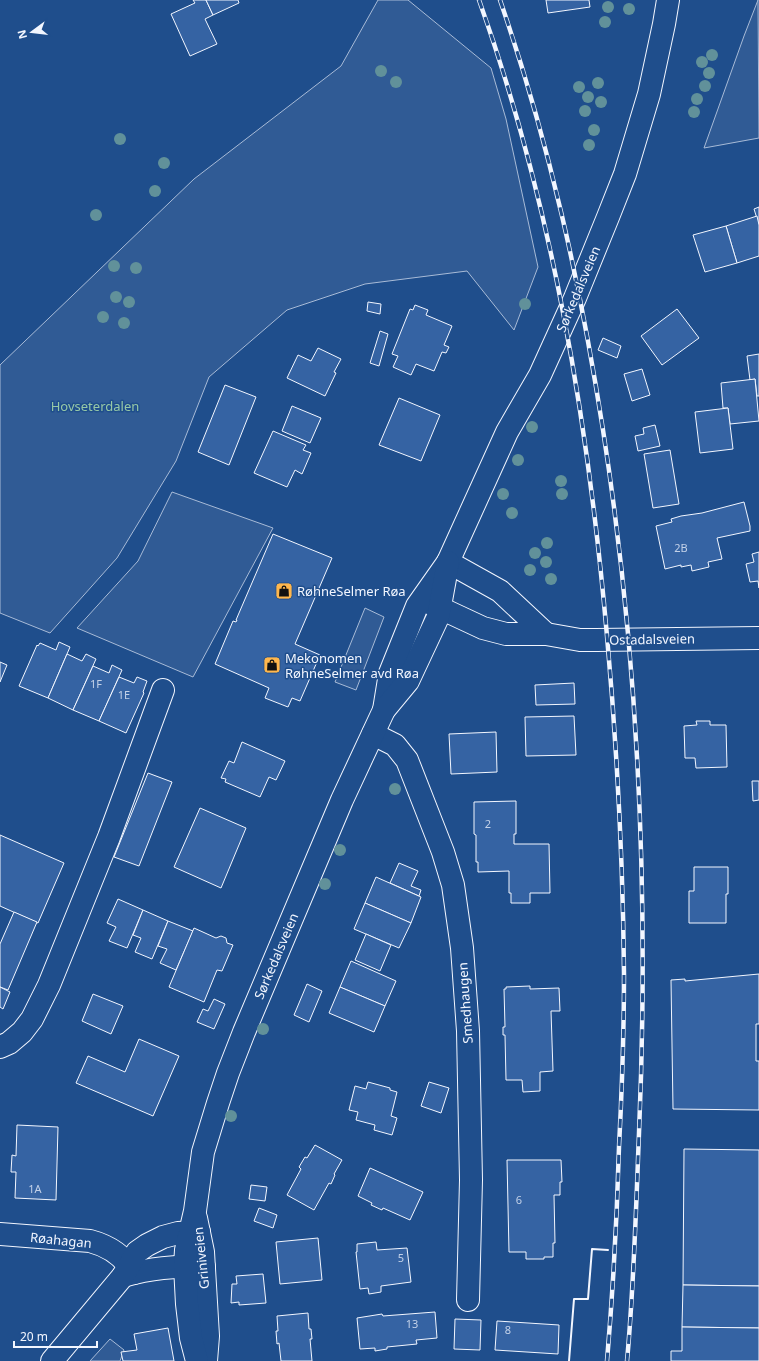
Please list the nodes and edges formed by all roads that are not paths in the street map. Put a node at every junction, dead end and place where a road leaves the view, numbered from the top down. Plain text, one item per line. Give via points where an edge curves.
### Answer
1 (668, 0) edge
2 (448, 562) junction
3 (431, 603) junction
4 (546, 634) junction
5 (759, 638) edge
6 (163, 690) dead end
7 (372, 734) junction
8 (0, 1047) edge
9 (195, 1211) joint
10 (195, 1232) junction
11 (0, 1234) edge
12 (194, 1267) junction
13 (129, 1271) junction
14 (468, 1300) dead end
15 (52, 1361) edge
16 (197, 1361) edge
17 (206, 1361) edge

1 - 2 main road, Sørkedalsveien via 649,94 625,174 575,298 540,374 507,432
2 - 3 main road, Sørkedalsveien
2 - 4 main road via 500,591
3 - 4 main road, Ostadalsveien via 483,628 506,634
3 - 7 main road, Sørkedalsveien via 438,617 408,682 384,710
4 - 5 main road, Ostadalsveien via 580,640
6 - 8 main road via 109,837 49,985 32,1019 22,1032
7 - 9 main road, Sørkedalsveien via 228,1072 203,1152
7 - 14 main road, Smedhaugen via 395,744 407,760 443,852 452,885 462,948 468,1031 471,1180
9 - 10 main road, Griniveien
10 - 12 main road, Griniveien via 186,1250
10 - 13 main road via 170,1235 146,1245 137,1252
11 - 13 main road, Røahagan via 102,1244 114,1251
12 - 13 main road
12 - 16 main road, Griniveien via 187,1304
12 - 17 main road, Griniveien via 208,1336
13 - 15 main road

